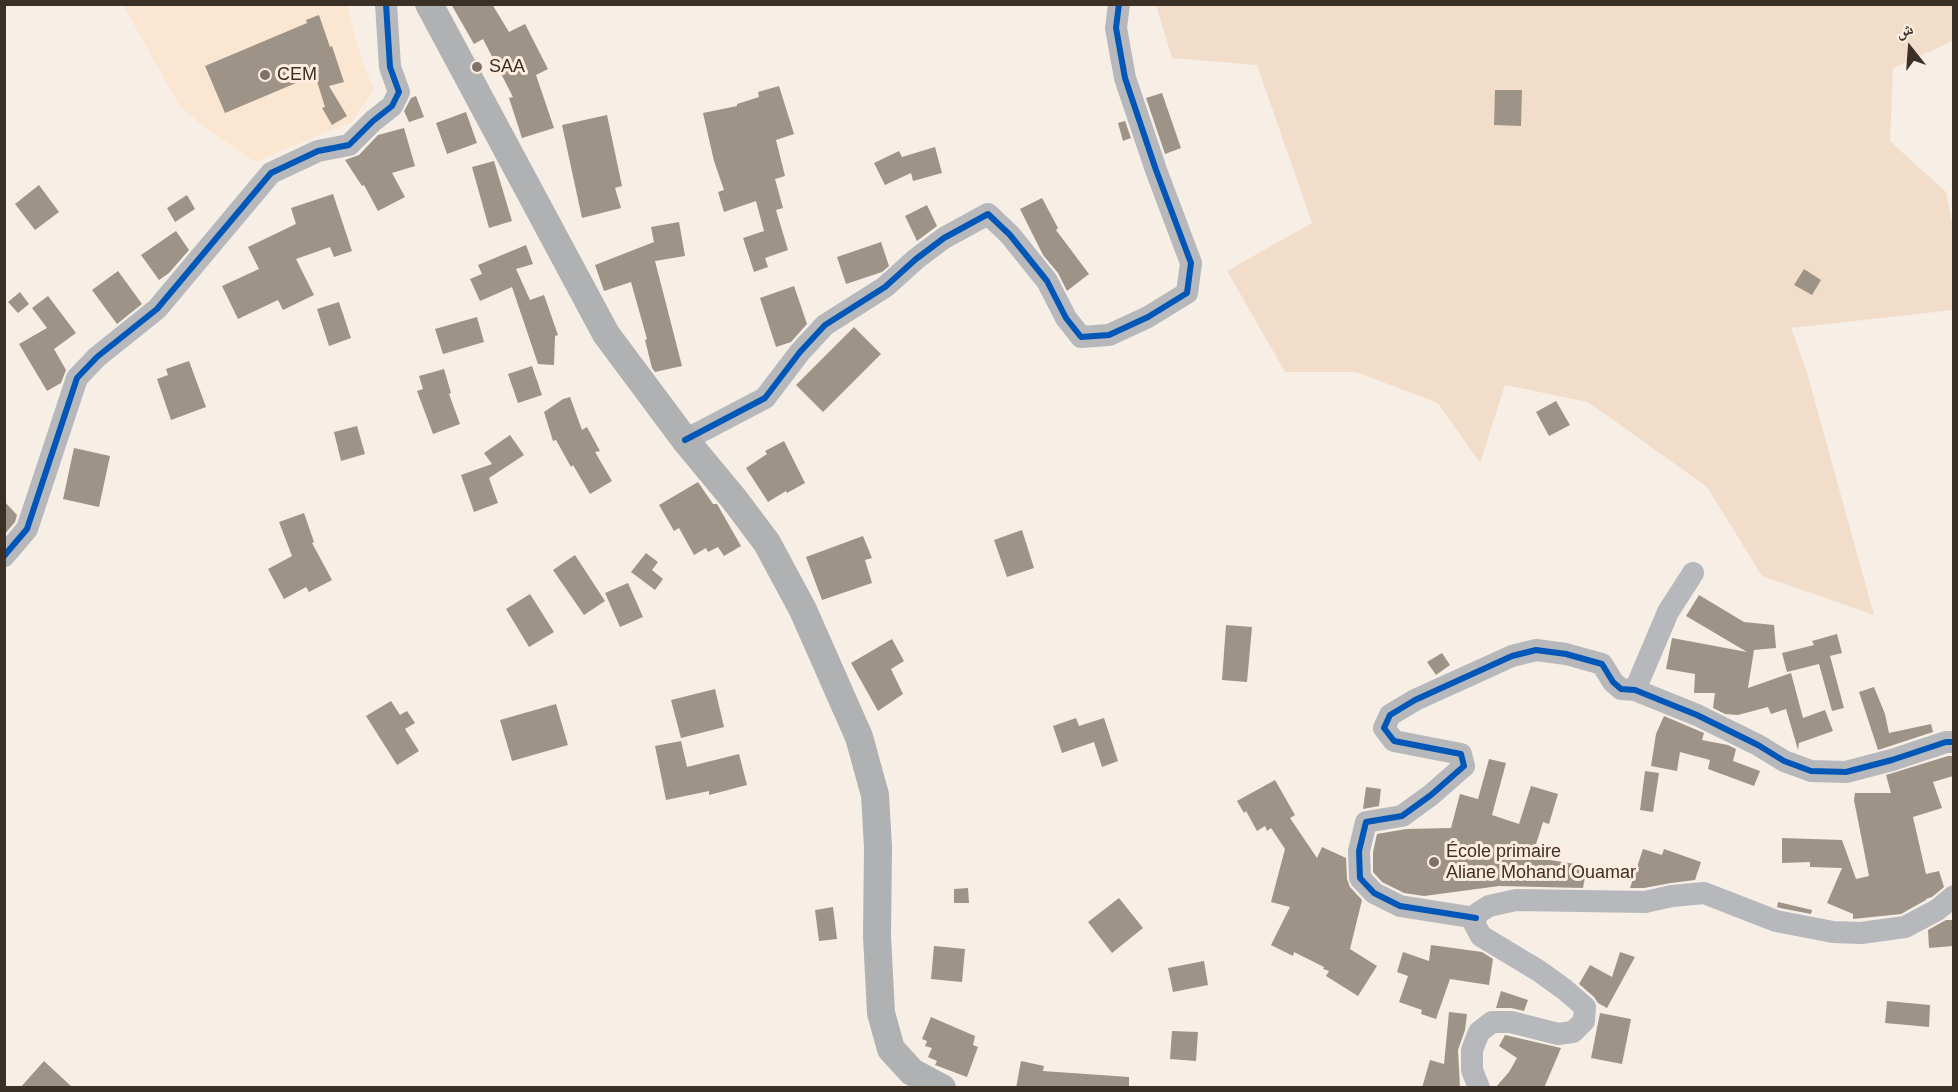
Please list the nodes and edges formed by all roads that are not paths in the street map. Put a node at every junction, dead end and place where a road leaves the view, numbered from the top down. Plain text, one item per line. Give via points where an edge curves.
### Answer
1 (386, 4) edge
2 (429, 4) edge
3 (1119, 4) edge
4 (685, 440) junction
5 (4, 556) edge
6 (1693, 573) dead end
7 (1635, 690) junction
8 (1953, 742) edge
9 (1953, 896) edge
10 (1476, 918) junction
11 (942, 1088) edge
12 (1479, 1088) edge

1 - 5 street via 390,67 399,92 392,106 349,145 318,151 271,173 157,309 77,378 27,529
2 - 4 main road via 606,334
3 - 4 street via 1116,28 1125,78 1191,263 1187,293 1109,335 1081,337 1047,281 988,214 944,238 885,287 825,325 765,398
4 - 11 main road via 767,543 803,610 859,737 875,795 881,1013 891,1049 912,1072
6 - 7 street via 1668,612
7 - 8 street via 1811,771 1846,772
7 - 10 street via 1621,689 1602,664 1536,650 1502,661 1390,715 1384,728 1394,741 1461,754 1464,766 1402,816 1366,822 1359,851 1360,878 1374,893 1400,906
9 - 10 street via 1937,910 1905,927 1861,933 1776,921 1704,893 1645,902 1516,900 1489,906
10 - 12 street via 1474,923 1481,936 1539,971 1585,1007 1584,1021 1573,1032 1558,1034 1511,1022 1492,1022 1479,1032 1472,1050 1472,1070

